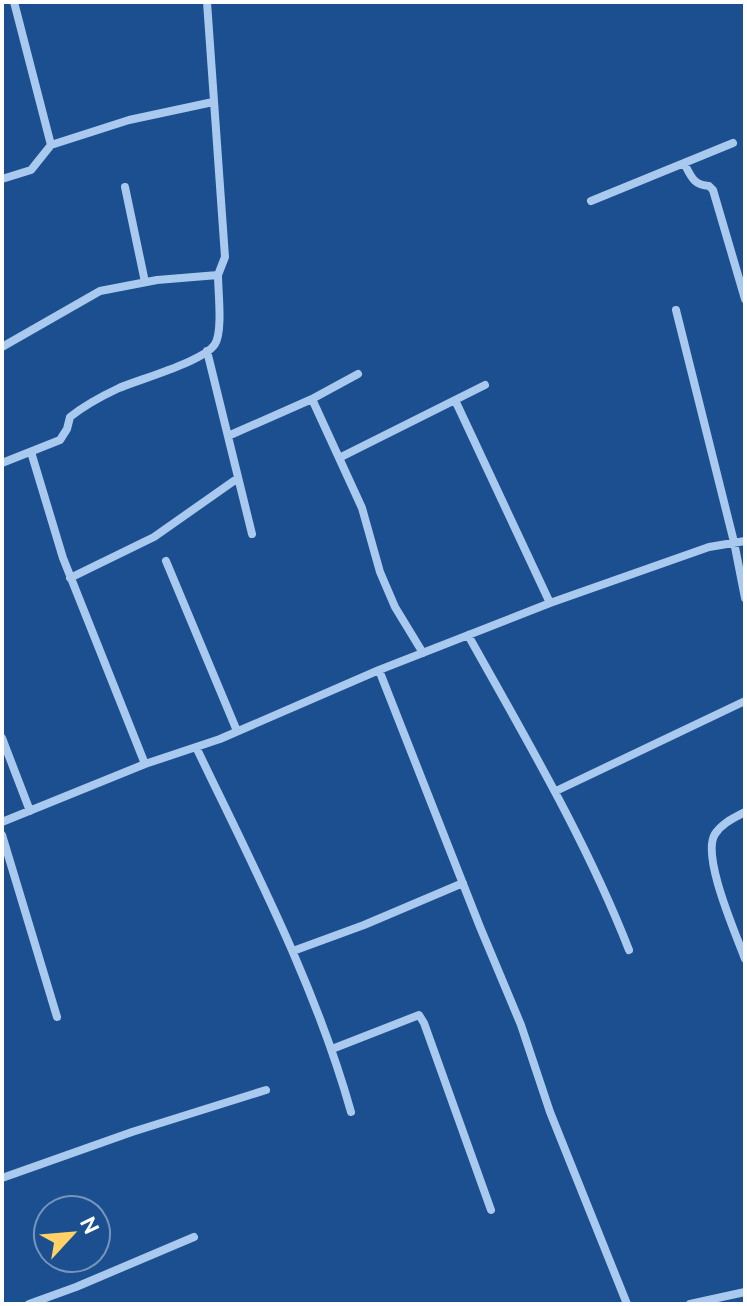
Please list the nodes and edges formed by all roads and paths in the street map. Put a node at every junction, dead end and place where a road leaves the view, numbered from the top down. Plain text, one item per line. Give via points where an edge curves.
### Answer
1 (14, 2) edge
2 (207, 2) edge
3 (213, 102) junction
4 (733, 143) dead end
5 (51, 145) junction
6 (684, 163) junction
7 (2, 179) edge
8 (125, 187) dead end
9 (591, 201) dead end
10 (218, 275) junction
11 (145, 282) junction
12 (745, 299) edge
13 (676, 310) dead end
14 (2, 347) edge
15 (207, 351) junction
16 (358, 374) dead end
17 (485, 385) dead end
18 (312, 399) junction
19 (455, 400) junction
20 (228, 436) junction
21 (31, 452) junction
22 (339, 458) junction
23 (2, 463) edge
24 (238, 478) junction
25 (252, 534) dead end
26 (745, 541) edge
27 (734, 542) junction
28 (166, 561) dead end
29 (70, 578) junction
30 (745, 598) edge
31 (550, 603) junction
32 (468, 635) junction
33 (423, 653) junction
34 (379, 670) junction
35 (745, 701) edge
36 (237, 731) junction
37 (2, 738) edge
38 (196, 747) junction
39 (145, 764) junction
40 (556, 791) junction
41 (30, 811) junction
42 (745, 812) edge
43 (2, 822) edge
44 (2, 835) edge
45 (463, 883) junction
46 (741, 935) edge
47 (629, 950) dead end
48 (293, 951) junction
49 (745, 959) edge
50 (57, 1017) dead end
51 (332, 1049) junction
52 (266, 1090) dead end
53 (351, 1112) dead end
54 (2, 1178) edge
55 (491, 1210) dead end
56 (194, 1237) dead end
57 (745, 1292) edge
58 (29, 1304) edge
59 (627, 1304) edge
60 (690, 1304) edge

1 - 5 street
2 - 3 street
3 - 5 street via 129,120
3 - 10 street via 225,257
4 - 6 street
5 - 7 street via 31,170
6 - 9 street
6 - 12 street via 694,181 713,190
8 - 11 street
10 - 11 street
10 - 15 street via 218,335
11 - 14 street via 100,291
13 - 27 street
15 - 20 street
15 - 21 street via 84,406 70,417 60,440
16 - 18 street
17 - 19 street
18 - 20 street
18 - 22 street
19 - 22 street
19 - 31 street
20 - 24 street
21 - 23 street
21 - 29 street
22 - 33 street via 395,607
24 - 25 street
24 - 29 street via 154,537
26 - 27 street
27 - 30 street
27 - 31 street
28 - 36 street
29 - 39 street
31 - 32 street
32 - 33 street
32 - 40 street
33 - 34 street
34 - 36 street
34 - 45 street
35 - 40 street
36 - 38 street
37 - 41 street
38 - 39 street
38 - 48 street
39 - 41 street
40 - 47 street
41 - 43 street
42 - 46 street via 725,823 711,844 713,865
44 - 50 street
45 - 48 street
45 - 59 street
46 - 49 street
48 - 51 street
51 - 53 street
51 - 55 street via 419,1015
52 - 54 street
56 - 58 street
57 - 60 street

